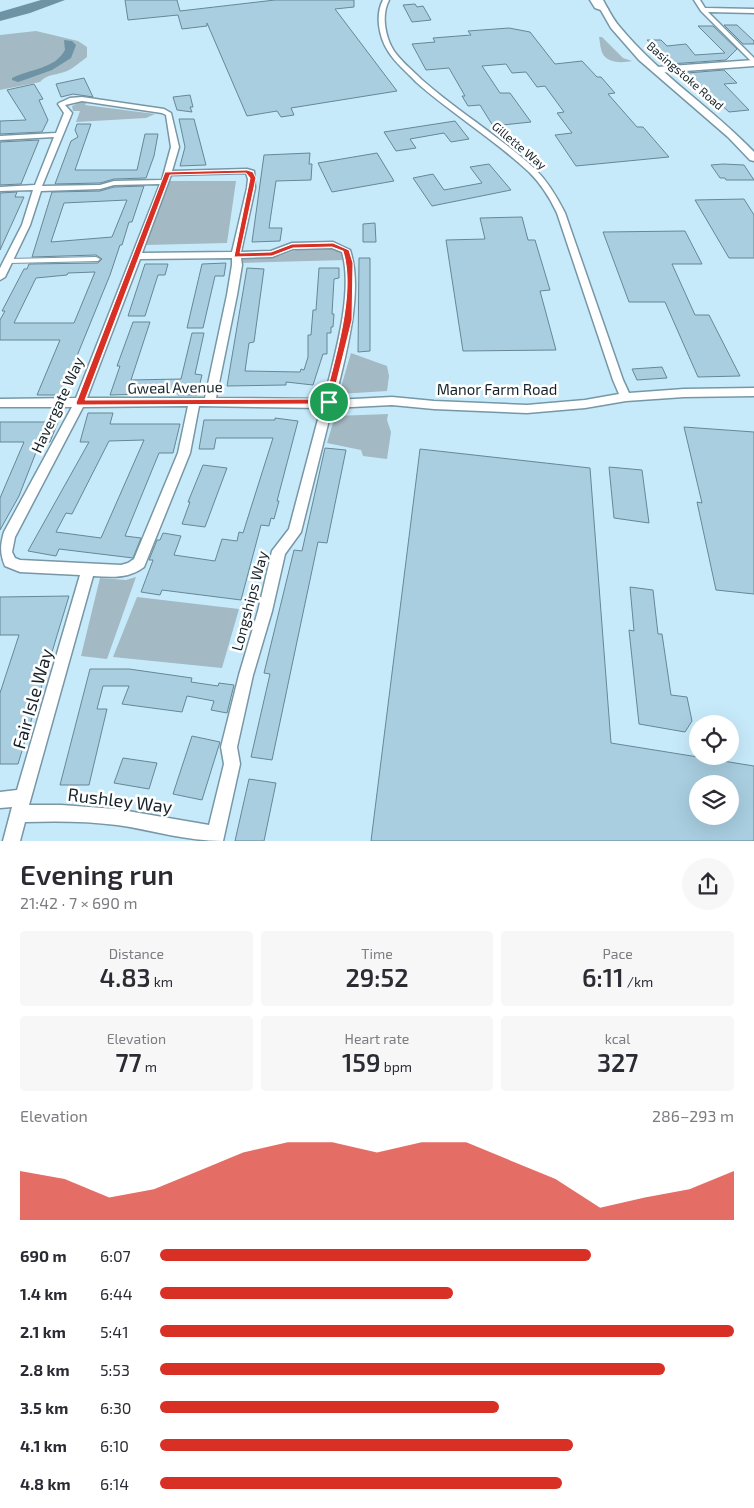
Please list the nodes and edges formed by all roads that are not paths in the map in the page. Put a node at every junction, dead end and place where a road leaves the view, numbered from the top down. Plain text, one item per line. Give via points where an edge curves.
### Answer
1 (386, 0) edge
2 (594, 0) edge
3 (599, 0) edge
4 (697, 0) edge
5 (604, 4) edge
6 (702, 10) junction
7 (754, 11) edge
8 (754, 63) edge
9 (657, 70) junction
10 (58, 135) junction
11 (0, 138) edge
12 (752, 155) edge
13 (168, 173) junction
14 (165, 182) junction
15 (37, 188) junction
16 (0, 189) edge
17 (136, 256) junction
18 (96, 259) dead end
19 (236, 260) junction
20 (4, 261) edge
21 (0, 277) edge
22 (754, 392) edge
23 (626, 397) junction
24 (194, 402) junction
25 (210, 402) junction
26 (329, 402) junction
27 (0, 403) edge
28 (80, 403) junction
29 (5, 565) edge
30 (89, 568) junction
31 (0, 800) edge
32 (21, 806) junction
33 (215, 838) edge
34 (11, 840) edge

1 - 23 street, Gillette Way via 382,7 383,34 392,52 421,82 534,173 554,197
2 - 5 street via 598,6
3 - 5 main road, Basingstoke Road
4 - 6 street
5 - 9 main road, Basingstoke Road via 626,42
6 - 7 street
6 - 8 street
8 - 9 street
9 - 12 main road, Basingstoke Road
10 - 11 street
10 - 13 street, Havergate Way via 68,113 61,104 70,100 82,98 166,112 175,147
10 - 15 street
13 - 14 street, Havergate Way
13 - 19 street via 247,171 251,174 252,186
14 - 15 street
14 - 17 street, Havergate Way
15 - 16 street
15 - 20 street via 26,226
17 - 19 street
17 - 28 street, Havergate Way
18 - 20 street
19 - 25 street
19 - 26 street, Longships Way via 272,254 292,246 333,245 346,250 350,263 348,320
20 - 21 street
22 - 23 street, Manor Farm Road via 684,392
23 - 26 street, Manor Farm Road via 527,409 388,401
24 - 25 street, Gweal Avenue
24 - 28 street, Gweal Avenue
24 - 30 street, Havergate Way via 184,453 139,563 121,571
25 - 26 street, Gweal Avenue
26 - 33 street, Longships Way via 294,532 279,551 246,675 229,747 232,764
27 - 28 street, Gweal Avenue
28 - 29 street, Havergate Way via 9,536
29 - 30 street, Havergate Way
30 - 32 street, Fair Isle Way
31 - 32 street, Rushley Way
32 - 33 street, Rushley Way via 116,817
32 - 34 street, Fair Isle Way

